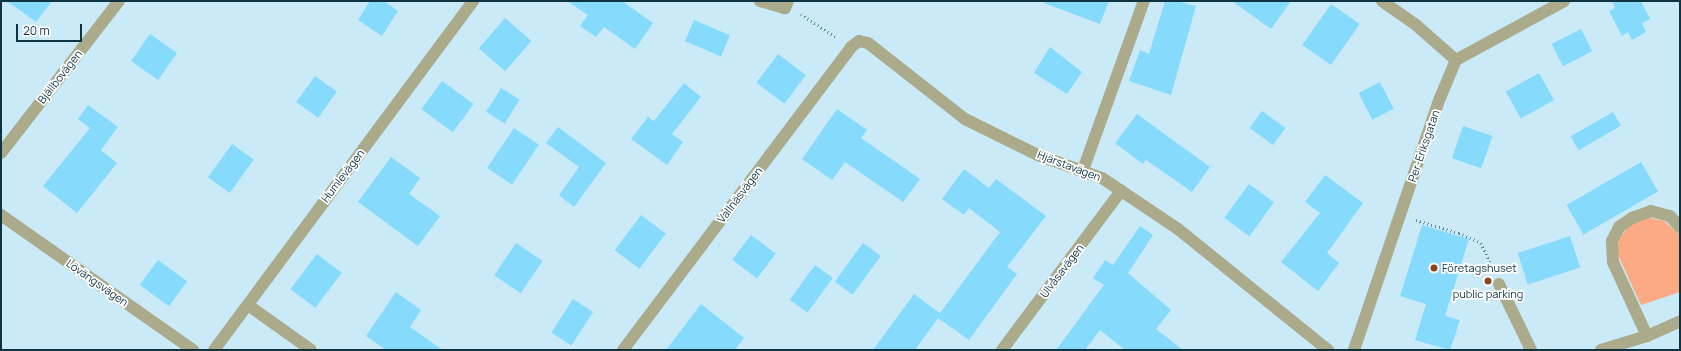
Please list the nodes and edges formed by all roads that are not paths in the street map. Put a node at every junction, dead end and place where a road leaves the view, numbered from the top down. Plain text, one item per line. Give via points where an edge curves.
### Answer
1 (119, 1) edge
2 (473, 1) edge
3 (760, 1) edge
4 (1144, 1) edge
5 (1382, 1) edge
6 (1564, 1) edge
7 (787, 5) edge
8 (855, 44) joint
9 (1456, 60) junction
10 (1, 153) edge
11 (1083, 170) junction
12 (1122, 191) junction
13 (1, 216) edge
14 (1680, 227) edge
15 (1499, 284) road end
16 (248, 305) junction
17 (1680, 321) edge
18 (1647, 336) junction
19 (193, 350) edge
20 (214, 350) edge
21 (311, 350) edge
22 (623, 350) edge
23 (1002, 350) edge
24 (1328, 350) edge
25 (1354, 350) edge
26 (1530, 350) edge
27 (1601, 350) edge

1 - 10 street, Bjällbovägen
2 - 16 street, Humlevägen
3 - 7 street
4 - 11 street
5 - 9 street via 1416,25
6 - 9 street
8 - 11 street, Hjärstavägen via 868,43 965,119 1038,155
8 - 22 street, Vallnäsvägen
9 - 25 street, Per-Eriksgatan
11 - 12 street, Hjärstavägen
12 - 23 street, Ulvåsavägen
12 - 24 street, Hjärstavägen via 1178,229
13 - 19 street, Lövängsvägen
14 - 18 street via 1670,216 1651,211 1632,218 1620,227 1612,241 1614,262
15 - 26 street
16 - 20 street, Humlevägen
16 - 21 street
17 - 18 street
18 - 27 street

